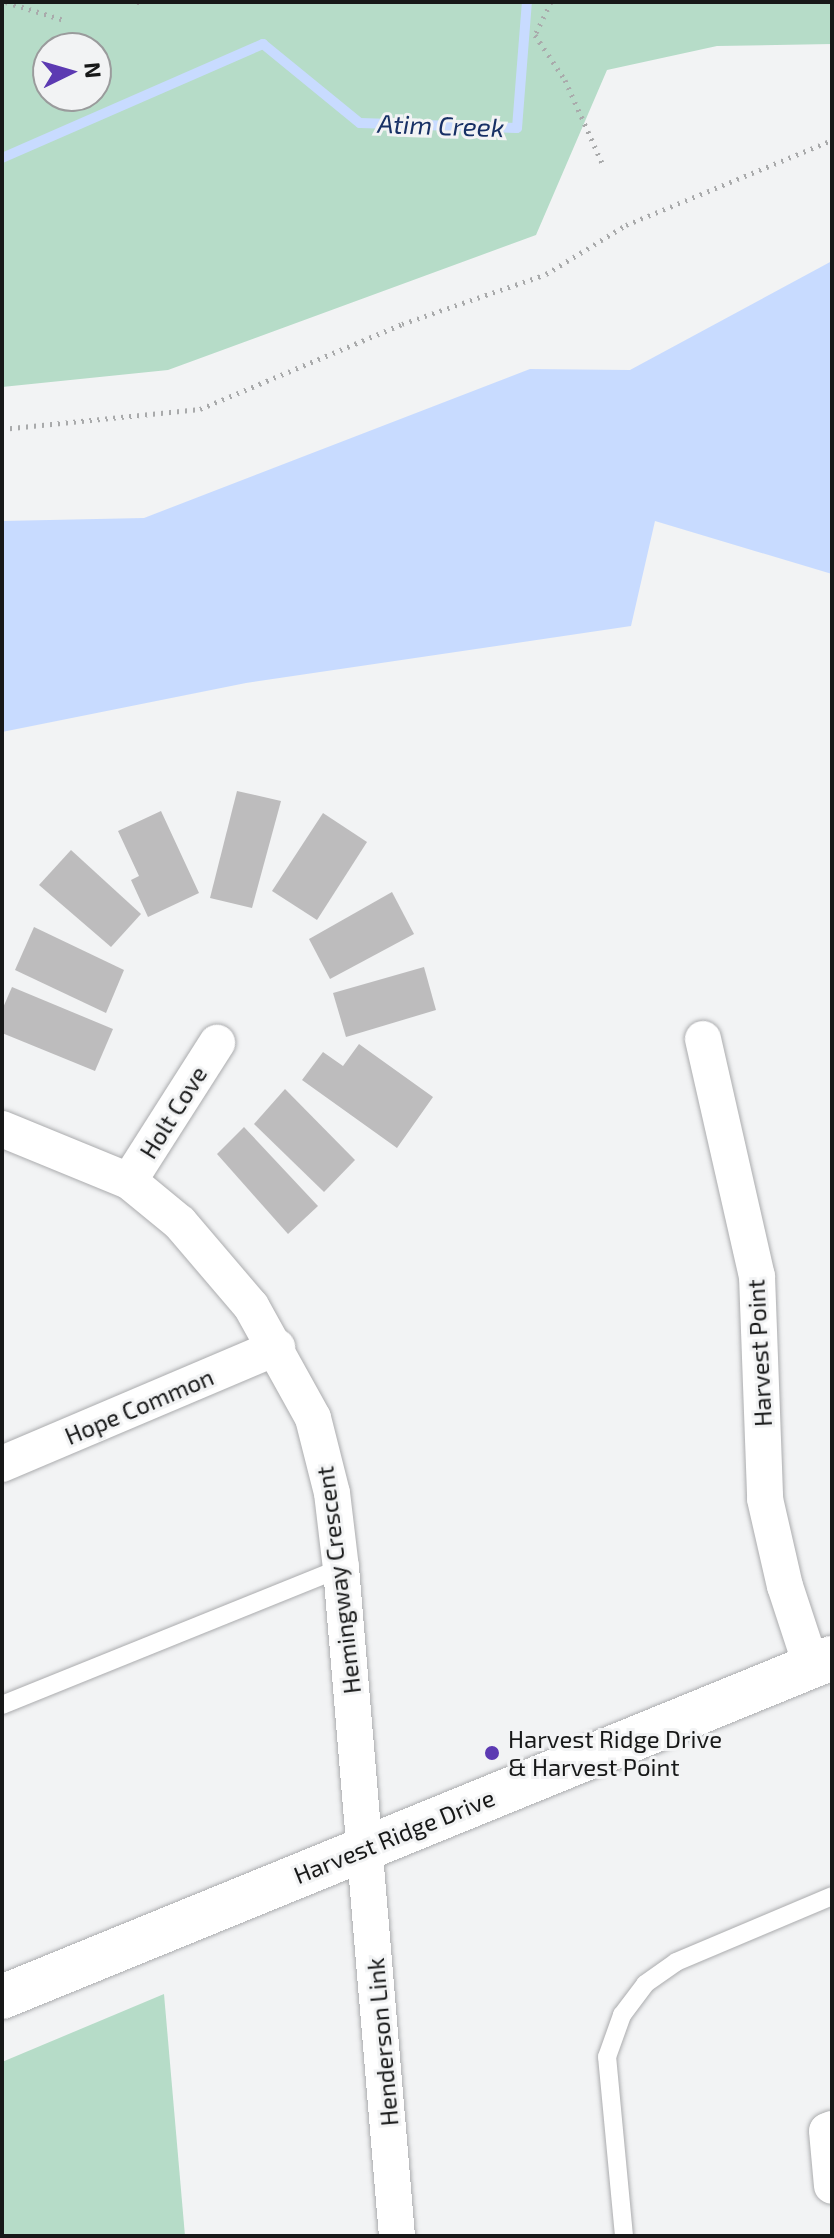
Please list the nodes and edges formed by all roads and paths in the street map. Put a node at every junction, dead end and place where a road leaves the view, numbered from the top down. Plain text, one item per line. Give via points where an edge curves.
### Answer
1 (6, 2) edge
2 (551, 2) edge
3 (64, 20) dead end
4 (832, 140) edge
5 (604, 167) dead end
6 (2, 429) edge
7 (703, 1039) dead end
8 (217, 1043) dead end
9 (2, 1129) edge
10 (129, 1181) junction
11 (277, 1347) junction
12 (2, 1464) edge
13 (341, 1568) junction
14 (821, 1662) edge
15 (2, 1705) edge
16 (364, 1848) junction
17 (832, 1896) edge
18 (2, 1997) edge
19 (832, 2129) edge
20 (832, 2186) edge
21 (397, 2236) edge
22 (624, 2236) edge

1 - 3 path
2 - 5 path via 535,35 565,80
4 - 6 path via 639,219 546,274 402,324 200,409
7 - 14 street, Harvest Point via 757,1276 765,1499 781,1571
8 - 10 street, Holt Cove
9 - 10 street, Hemingway Crescent
10 - 11 street, Hemingway Crescent via 180,1223 225,1271
11 - 12 street, Hope Common
11 - 13 street, Hemingway Crescent via 313,1418 324,1454
13 - 15 lane
13 - 16 street, Hemingway Crescent
14 - 16 street, Harvest Ridge Drive
16 - 18 street, Harvest Ridge Drive
16 - 21 street, Henderson Link
17 - 22 lane via 676,1962 645,1984 622,2015 607,2057
19 - 20 street via 827,2131

